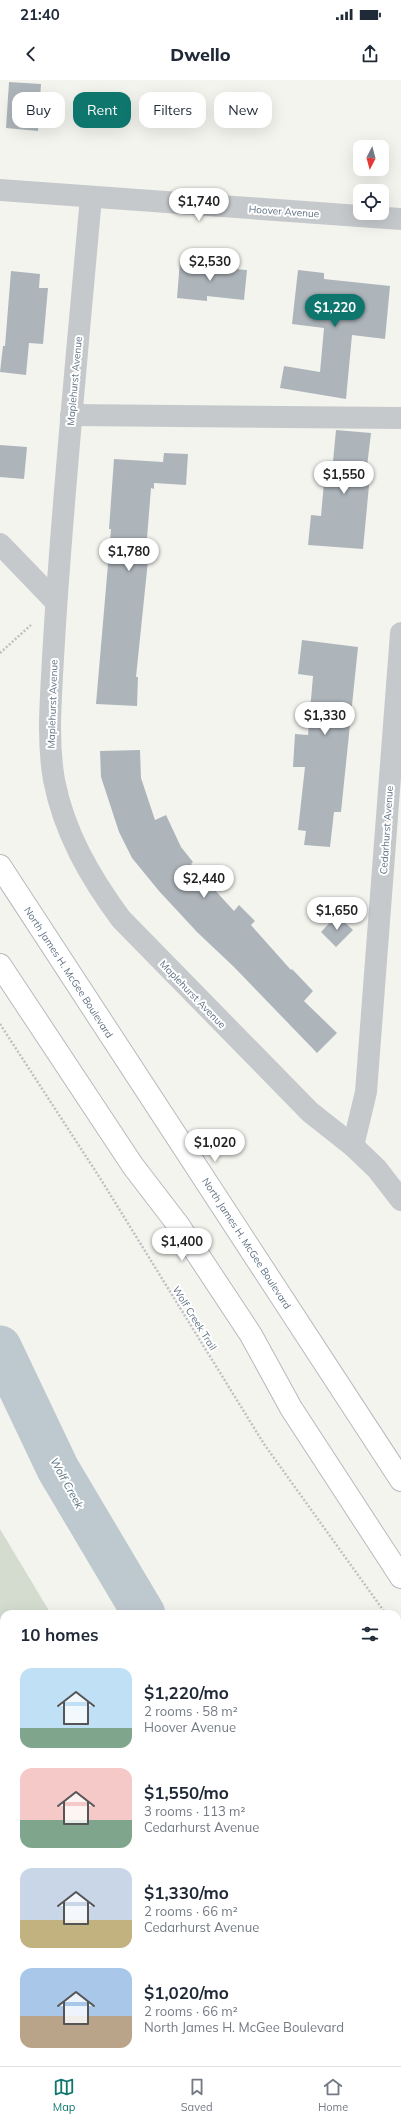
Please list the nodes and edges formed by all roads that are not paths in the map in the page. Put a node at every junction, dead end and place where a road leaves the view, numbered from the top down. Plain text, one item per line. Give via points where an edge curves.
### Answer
1 (0, 190) edge
2 (91, 197) junction
3 (401, 219) edge
4 (71, 415) junction
5 (401, 418) edge
6 (0, 544) edge
7 (56, 602) junction
8 (401, 633) edge
9 (0, 866) edge
10 (0, 964) edge
11 (353, 1146) junction
12 (377, 1169) junction
13 (401, 1170) edge
14 (401, 1200) edge
15 (401, 1480) edge
16 (401, 1577) edge

1 - 2 street, Hoover Avenue
2 - 3 street, Hoover Avenue
2 - 4 street, Maplehurst Avenue
4 - 5 street
4 - 7 street, Maplehurst Avenue
6 - 7 street
7 - 11 street, Maplehurst Avenue via 50,756 62,813 78,854 96,885 121,919 310,1112
8 - 11 street, Cedarhurst Avenue via 366,1092
9 - 15 main road, North James H. McGee Boulevard
10 - 16 main road via 133,1166 179,1226 251,1335 291,1408
11 - 12 street, Maplehurst Avenue
12 - 13 street
12 - 14 street, Maplehurst Avenue

